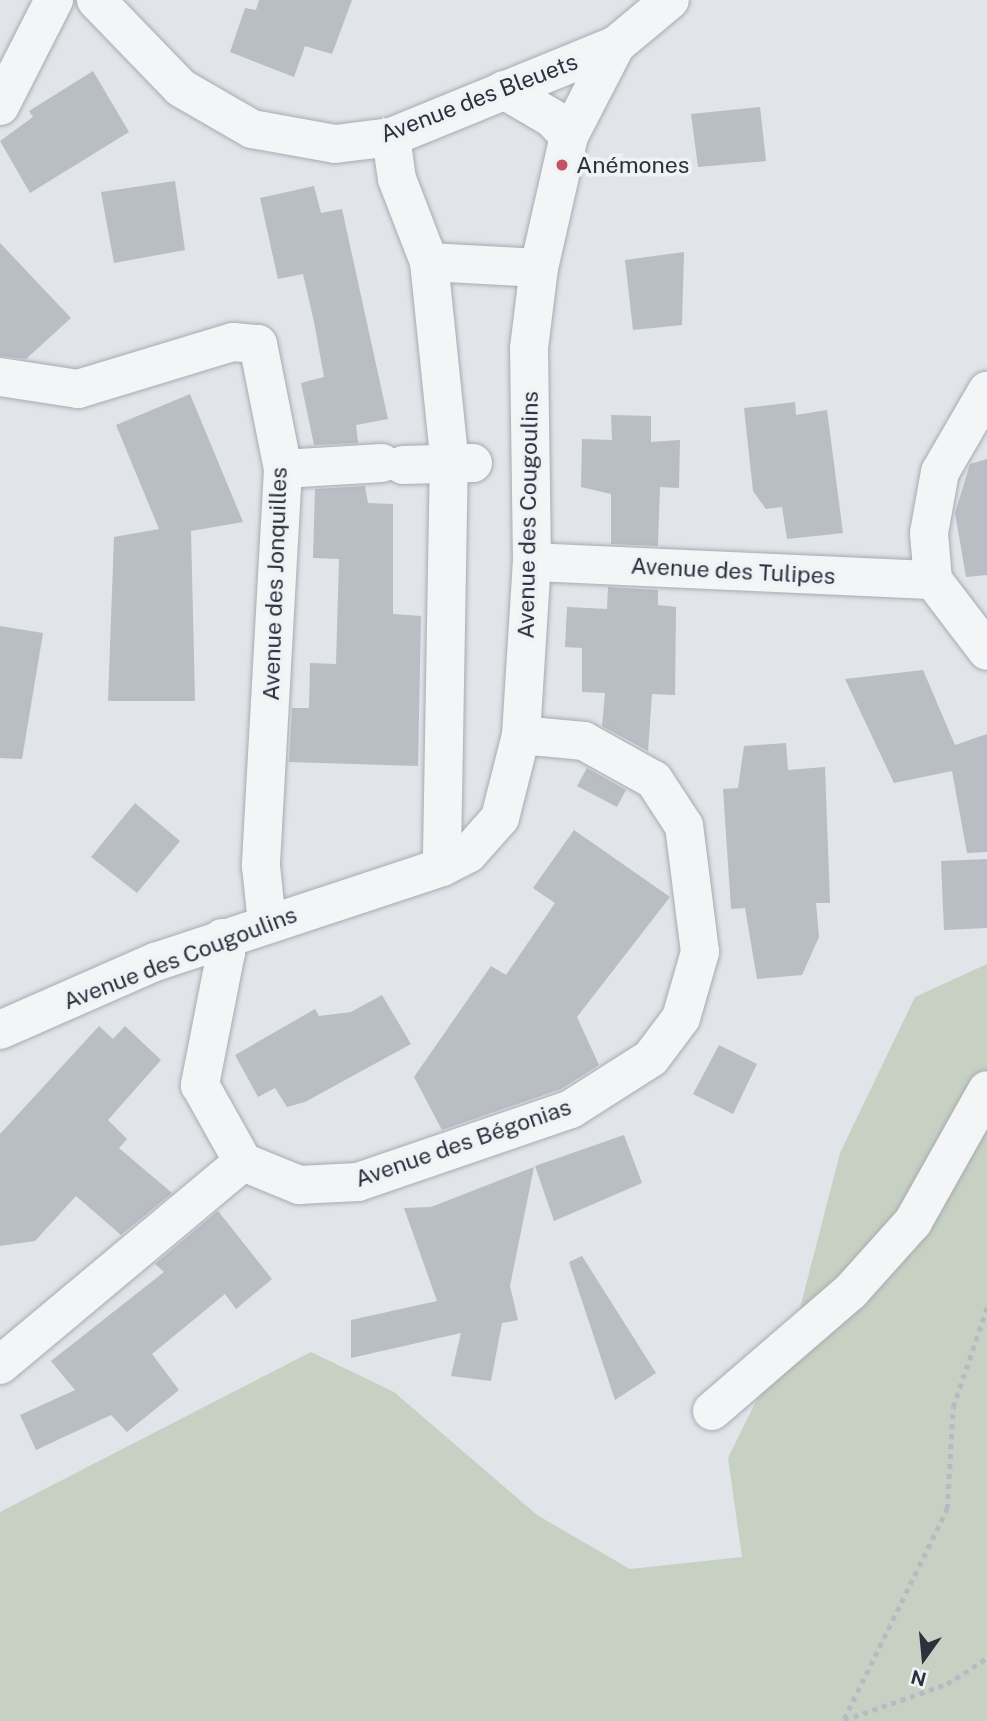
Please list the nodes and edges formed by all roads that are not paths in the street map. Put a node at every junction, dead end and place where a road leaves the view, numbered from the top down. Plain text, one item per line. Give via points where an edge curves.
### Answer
1 (54, 0) edge
2 (96, 0) edge
3 (670, 0) edge
4 (616, 45) junction
5 (504, 90) junction
6 (0, 106) edge
7 (569, 136) junction
8 (391, 137) junction
9 (429, 262) junction
10 (539, 268) junction
11 (0, 377) edge
12 (987, 391) edge
13 (486, 463) junction
14 (283, 469) junction
15 (532, 562) junction
16 (933, 580) junction
17 (987, 651) edge
18 (521, 734) junction
19 (442, 867) junction
20 (267, 923) junction
21 (222, 938) junction
22 (0, 1030) edge
23 (987, 1090) edge
24 (243, 1162) junction
25 (0, 1365) edge
26 (712, 1411) dead end

1 - 6 street
2 - 8 street, Avenue des Bleuets via 181,88 252,129 334,144
3 - 4 street
4 - 5 street, Avenue des Bleuets
4 - 7 street, Avenue des Cougoulins
5 - 7 street via 552,118
5 - 8 street, Avenue des Bleuets
7 - 10 street, Avenue des Cougoulins
8 - 9 street, Avenue des Cougoulins via 397,179
9 - 10 street
9 - 13 street, Avenue des Cougoulins
10 - 13 street, Avenue des Cougoulins via 529,348
11 - 14 street, Avenue des Jonquilles via 78,390 233,342 258,344
12 - 16 street via 940,472 929,533
13 - 14 street
13 - 15 street, Avenue des Cougoulins
13 - 19 street, Avenue des Cougoulins
14 - 20 street, Avenue des Jonquilles via 261,866
15 - 16 street, Avenue des Tulipes
15 - 18 street, Avenue des Cougoulins
16 - 17 street
18 - 19 street, Avenue des Cougoulins via 500,818 468,853
18 - 24 street, Avenue des Bégonias via 584,741 654,780 684,826 700,952 681,1018 651,1058 571,1109 358,1182 299,1185
19 - 20 street, Avenue des Cougoulins
20 - 21 street, Avenue des Cougoulins
21 - 22 street, Avenue des Cougoulins
21 - 24 street via 226,953 200,1085
23 - 26 street via 914,1222 851,1291
24 - 25 street

